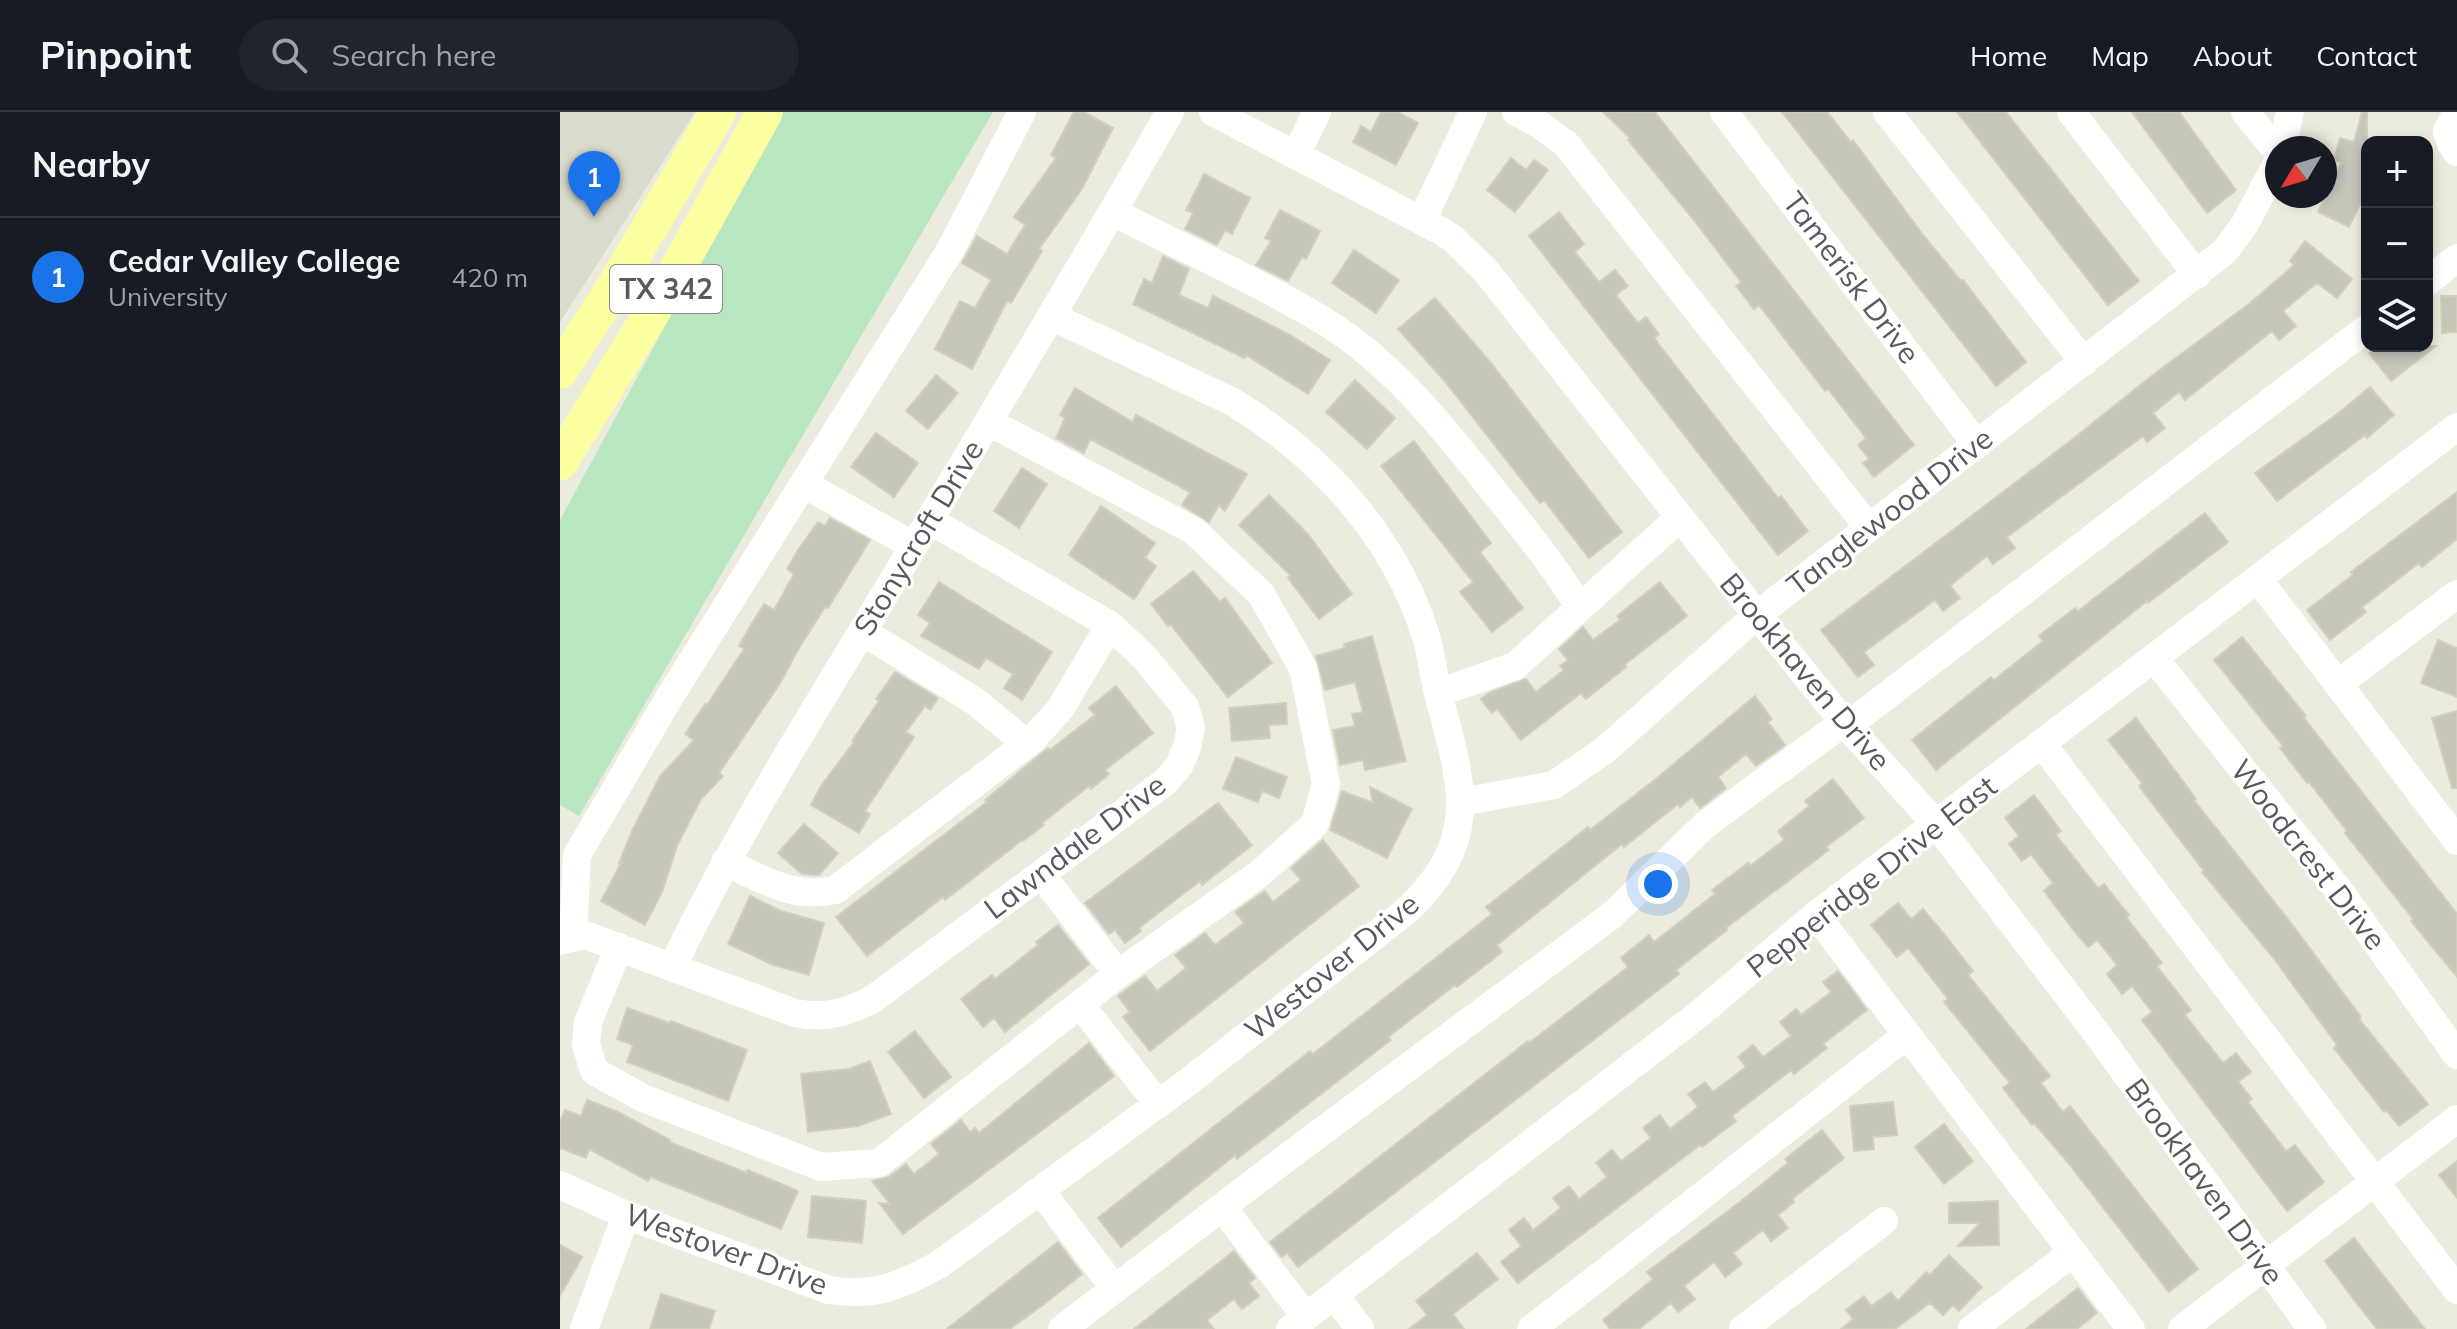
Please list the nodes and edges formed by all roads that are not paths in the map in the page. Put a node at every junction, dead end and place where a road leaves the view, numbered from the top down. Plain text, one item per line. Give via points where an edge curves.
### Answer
1 (718, 112) edge
2 (765, 112) edge
3 (1022, 112) edge
4 (1170, 112) edge
5 (1213, 112) edge
6 (1317, 112) edge
7 (1473, 112) edge
8 (1516, 112) edge
9 (1724, 112) edge
10 (1887, 112) edge
11 (2071, 112) edge
12 (2245, 112) edge
13 (2290, 112) edge
14 (2457, 113) edge
15 (2265, 136) edge
16 (2285, 136) edge
17 (2457, 152) edge
18 (1296, 155) junction
19 (2265, 186) edge
20 (1113, 212) junction
21 (1422, 220) junction
22 (2457, 258) edge
23 (2197, 275) junction
24 (2430, 280) edge
25 (1053, 317) junction
26 (2361, 333) edge
27 (2084, 362) junction
28 (560, 371) edge
29 (989, 422) junction
30 (2456, 427) edge
31 (1977, 445) junction
32 (560, 462) edge
33 (804, 484) junction
34 (1679, 518) junction
35 (929, 520) junction
36 (1869, 528) junction
37 (914, 546) junction
38 (2258, 579) junction
39 (2457, 594) edge
40 (1579, 607) junction
41 (1757, 615) junction
42 (1110, 625) junction
43 (862, 631) junction
44 (2154, 658) junction
45 (2338, 684) junction
46 (1438, 693) junction
47 (1846, 724) junction
48 (1027, 744) junction
49 (2042, 744) junction
50 (1461, 802) junction
51 (1937, 825) junction
52 (2457, 841) edge
53 (570, 844) edge
54 (725, 862) junction
55 (1041, 874) junction
56 (1816, 915) junction
57 (567, 939) edge
58 (619, 947) junction
59 (673, 966) junction
60 (1118, 974) junction
61 (1080, 1004) junction
62 (1907, 1035) junction
63 (2457, 1055) edge
64 (1158, 1104) junction
65 (2457, 1119) edge
66 (2375, 1181) junction
67 (560, 1185) edge
68 (1040, 1190) junction
69 (1222, 1207) junction
70 (626, 1215) junction
71 (1884, 1221) dead end
72 (2072, 1253) junction
73 (2265, 1266) junction
74 (1115, 1289) junction
75 (2457, 1290) edge
76 (1334, 1295) junction
77 (1298, 1323) edge
78 (584, 1329) edge
79 (1062, 1329) edge
80 (1360, 1329) edge
81 (1531, 1329) edge
82 (1743, 1329) edge
83 (1972, 1329) edge
84 (2131, 1329) edge
85 (2182, 1329) edge
86 (2312, 1329) edge

1 - 28 main road, TX 342
2 - 32 main road, TX 342 via 668,286
3 - 33 street via 949,252
4 - 20 street, Stonycroft Drive
5 - 18 street, Brookhaven Drive
6 - 18 street
7 - 21 street
8 - 36 street via 1566,144
9 - 31 street, Tamerisk Drive
10 - 27 street
11 - 23 street
12 - 15 street
13 - 16 street
14 - 17 street via 2447,131
18 - 21 street, Brookhaven Drive
19 - 23 street, Tanglewood Drive via 2225,251
20 - 25 street, Stonycroft Drive
20 - 40 street via 1327,322 1374,358 1426,406
21 - 34 street, Brookhaven Drive via 1452,238 1486,271
22 - 24 street
23 - 27 street, Tanglewood Drive
25 - 29 street, Stonycroft Drive
25 - 46 street, Westover Drive via 1233,402 1308,455 1358,510 1399,571 1426,636
26 - 47 street
27 - 31 street, Tanglewood Drive
29 - 35 street, Stonycroft Drive
29 - 60 street via 1194,531 1261,594 1303,668 1326,784 1315,824 1259,874
30 - 38 street, Pepperidge Drive East
31 - 36 street, Tanglewood Drive
33 - 37 street
33 - 53 street
34 - 40 street
34 - 41 street, Brookhaven Drive
35 - 37 street, Stonycroft Drive
35 - 42 street, Lawndale Drive
36 - 41 street, Tanglewood Drive
37 - 43 street, Stonycroft Drive
38 - 44 street, Pepperidge Drive East
38 - 45 street
39 - 45 street
40 - 46 street via 1515,666
41 - 47 street, Brookhaven Drive
41 - 50 street, Tanglewood Drive via 1605,750 1554,785
42 - 48 street via 1060,709
42 - 55 street, Lawndale Drive via 1185,707 1191,727 1187,747 1165,782
43 - 48 street via 976,702
43 - 54 street, Stonycroft Drive
44 - 49 street, Pepperidge Drive East
44 - 63 street, Woodcrest Drive via 2341,893
45 - 52 street
46 - 50 street, Westover Drive
47 - 51 street, Brookhaven Drive
47 - 69 street via 1705,825 1612,915
48 - 54 street via 835,890 812,895 788,890
49 - 51 street, Pepperidge Drive East
49 - 66 street
50 - 64 street, Westover Drive via 1446,866 1421,897
51 - 56 street, Pepperidge Drive East
51 - 73 street, Brookhaven Drive
53 - 57 street via 575,889
54 - 59 street, Stonycroft Drive
55 - 59 street, Lawndale Drive via 873,999 841,1014 795,1013
55 - 60 street
56 - 62 street
56 - 76 street, Pepperidge Drive East via 1699,1014
57 - 58 street via 585,935
58 - 59 street
58 - 61 street via 588,1022 586,1044 594,1071 643,1098 821,1167 879,1163
60 - 61 street
61 - 64 street
62 - 72 street
62 - 81 street
64 - 68 street, Westover Drive
65 - 66 street
66 - 73 street
66 - 75 street
67 - 70 street, Westover Drive
68 - 70 street, Westover Drive via 903,1285 854,1294 829,1290
68 - 74 street
69 - 74 street
69 - 77 street
70 - 78 street
71 - 82 street
72 - 83 street
72 - 84 street
73 - 85 street
73 - 86 street, Brookhaven Drive
74 - 79 street
76 - 77 street, Pepperidge Drive East
76 - 80 street

